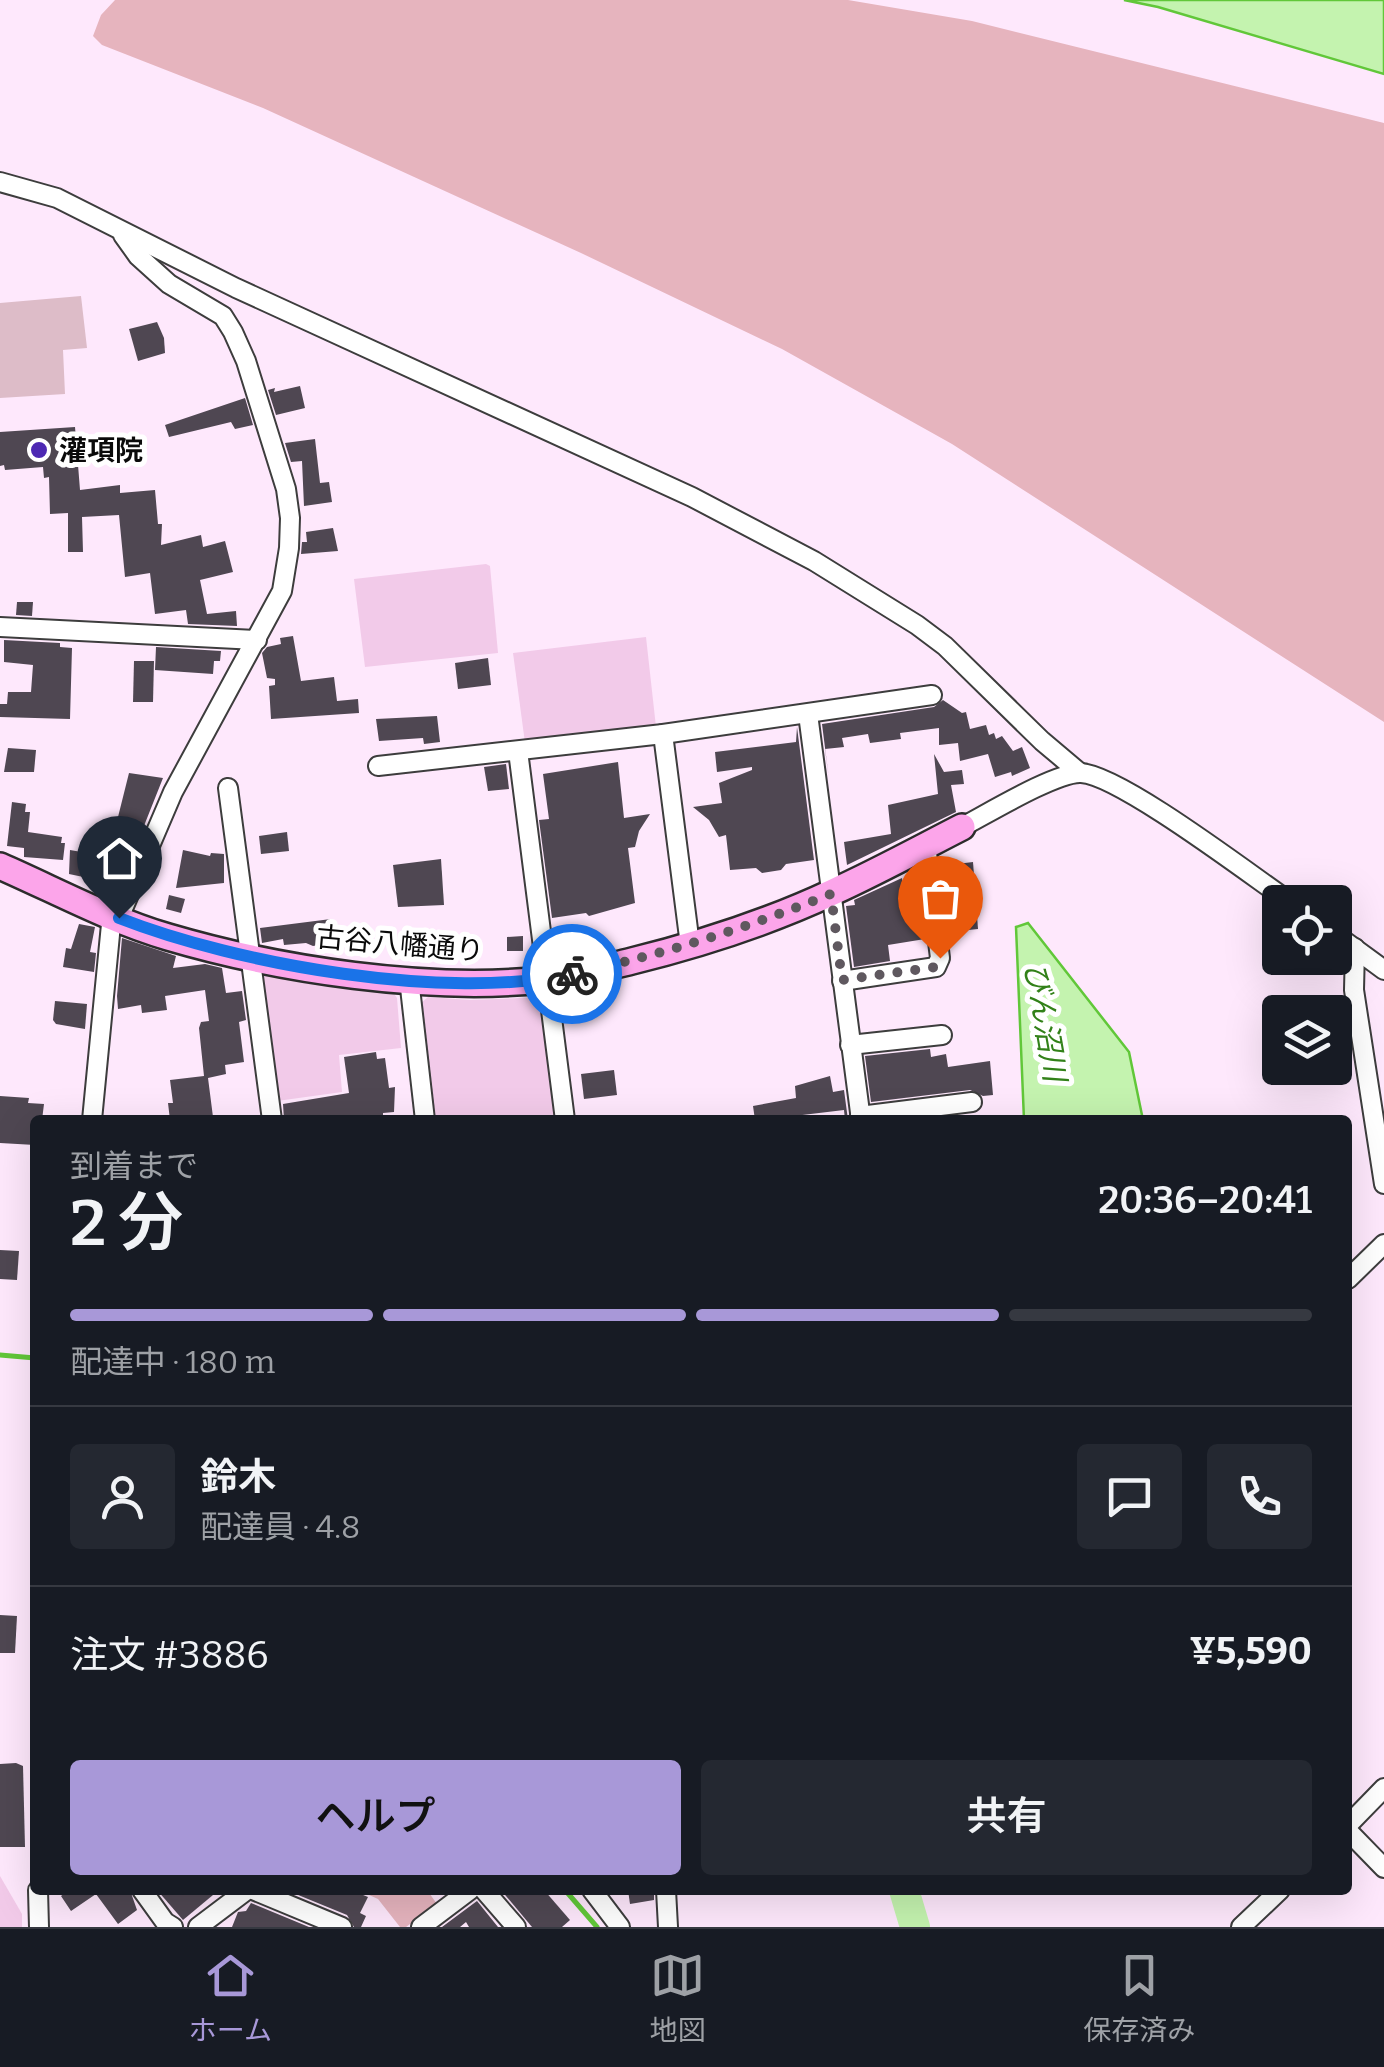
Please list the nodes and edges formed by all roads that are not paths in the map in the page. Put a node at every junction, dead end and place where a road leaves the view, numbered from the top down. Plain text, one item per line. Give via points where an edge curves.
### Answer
1 (0, 182) edge
2 (120, 232) junction
3 (0, 626) edge
4 (257, 640) junction
5 (932, 695) dead end
6 (808, 714) junction
7 (664, 734) junction
8 (518, 751) junction
9 (378, 766) dead end
10 (1080, 773) junction
11 (228, 788) dead end
12 (962, 827) joint
13 (926, 845) junction
14 (0, 866) edge
15 (1265, 885) edge
16 (831, 894) junction
17 (115, 916) junction
18 (690, 946) junction
19 (1352, 946) edge
20 (1355, 948) junction
21 (251, 957) junction
22 (1384, 970) edge
23 (409, 980) junction
24 (548, 980) junction
25 (842, 980) junction
26 (942, 1035) dead end
27 (850, 1044) junction
28 (972, 1102) dead end
29 (93, 1115) edge
30 (271, 1115) edge
31 (424, 1115) edge
32 (564, 1115) edge
33 (860, 1115) edge
34 (881, 1115) edge
35 (1384, 1184) edge
36 (1384, 1244) edge
37 (1352, 1275) edge
38 (1384, 1788) edge
39 (1352, 1824) edge
40 (1352, 1832) edge
41 (1384, 1868) edge
42 (38, 1895) edge
43 (146, 1895) edge
44 (243, 1895) edge
45 (262, 1895) edge
46 (464, 1895) edge
47 (488, 1895) edge
48 (596, 1895) edge
49 (666, 1895) edge
50 (1275, 1895) edge
51 (39, 1927) edge
52 (172, 1927) edge
53 (198, 1927) edge
54 (342, 1927) edge
55 (422, 1927) edge
56 (516, 1927) edge
57 (620, 1927) edge
58 (668, 1927) edge
59 (1241, 1927) edge

1 - 2 street via 57,198
2 - 4 street via 169,284 223,316 246,360 290,518 282,590
2 - 10 street via 692,497 814,561 944,646
3 - 4 street
4 - 17 street via 173,792
5 - 6 street
6 - 7 street
6 - 16 street
7 - 8 street
7 - 18 street
8 - 9 street
8 - 24 street
10 - 12 street
10 - 15 street via 1132,796
11 - 21 street
12 - 13 street, 古谷八幡通り
13 - 16 street, 古谷八幡通り
13 - 25 street via 936,967
14 - 17 street, 古谷八幡通り
16 - 18 street, 古谷八幡通り
16 - 25 street
17 - 21 street, 古谷八幡通り via 164,936
17 - 29 street
18 - 24 street, 古谷八幡通り
19 - 20 street
20 - 22 street
20 - 35 street via 1354,990
21 - 23 street, 古谷八幡通り
21 - 30 street
23 - 24 street, 古谷八幡通り
23 - 31 street
24 - 32 street
25 - 27 street
26 - 27 street
27 - 33 street
28 - 34 street
36 - 37 street
38 - 39 street
40 - 41 street
42 - 51 street
43 - 52 street
44 - 53 street
45 - 54 street
46 - 55 street
47 - 56 street
48 - 57 street
49 - 58 street
50 - 59 street

